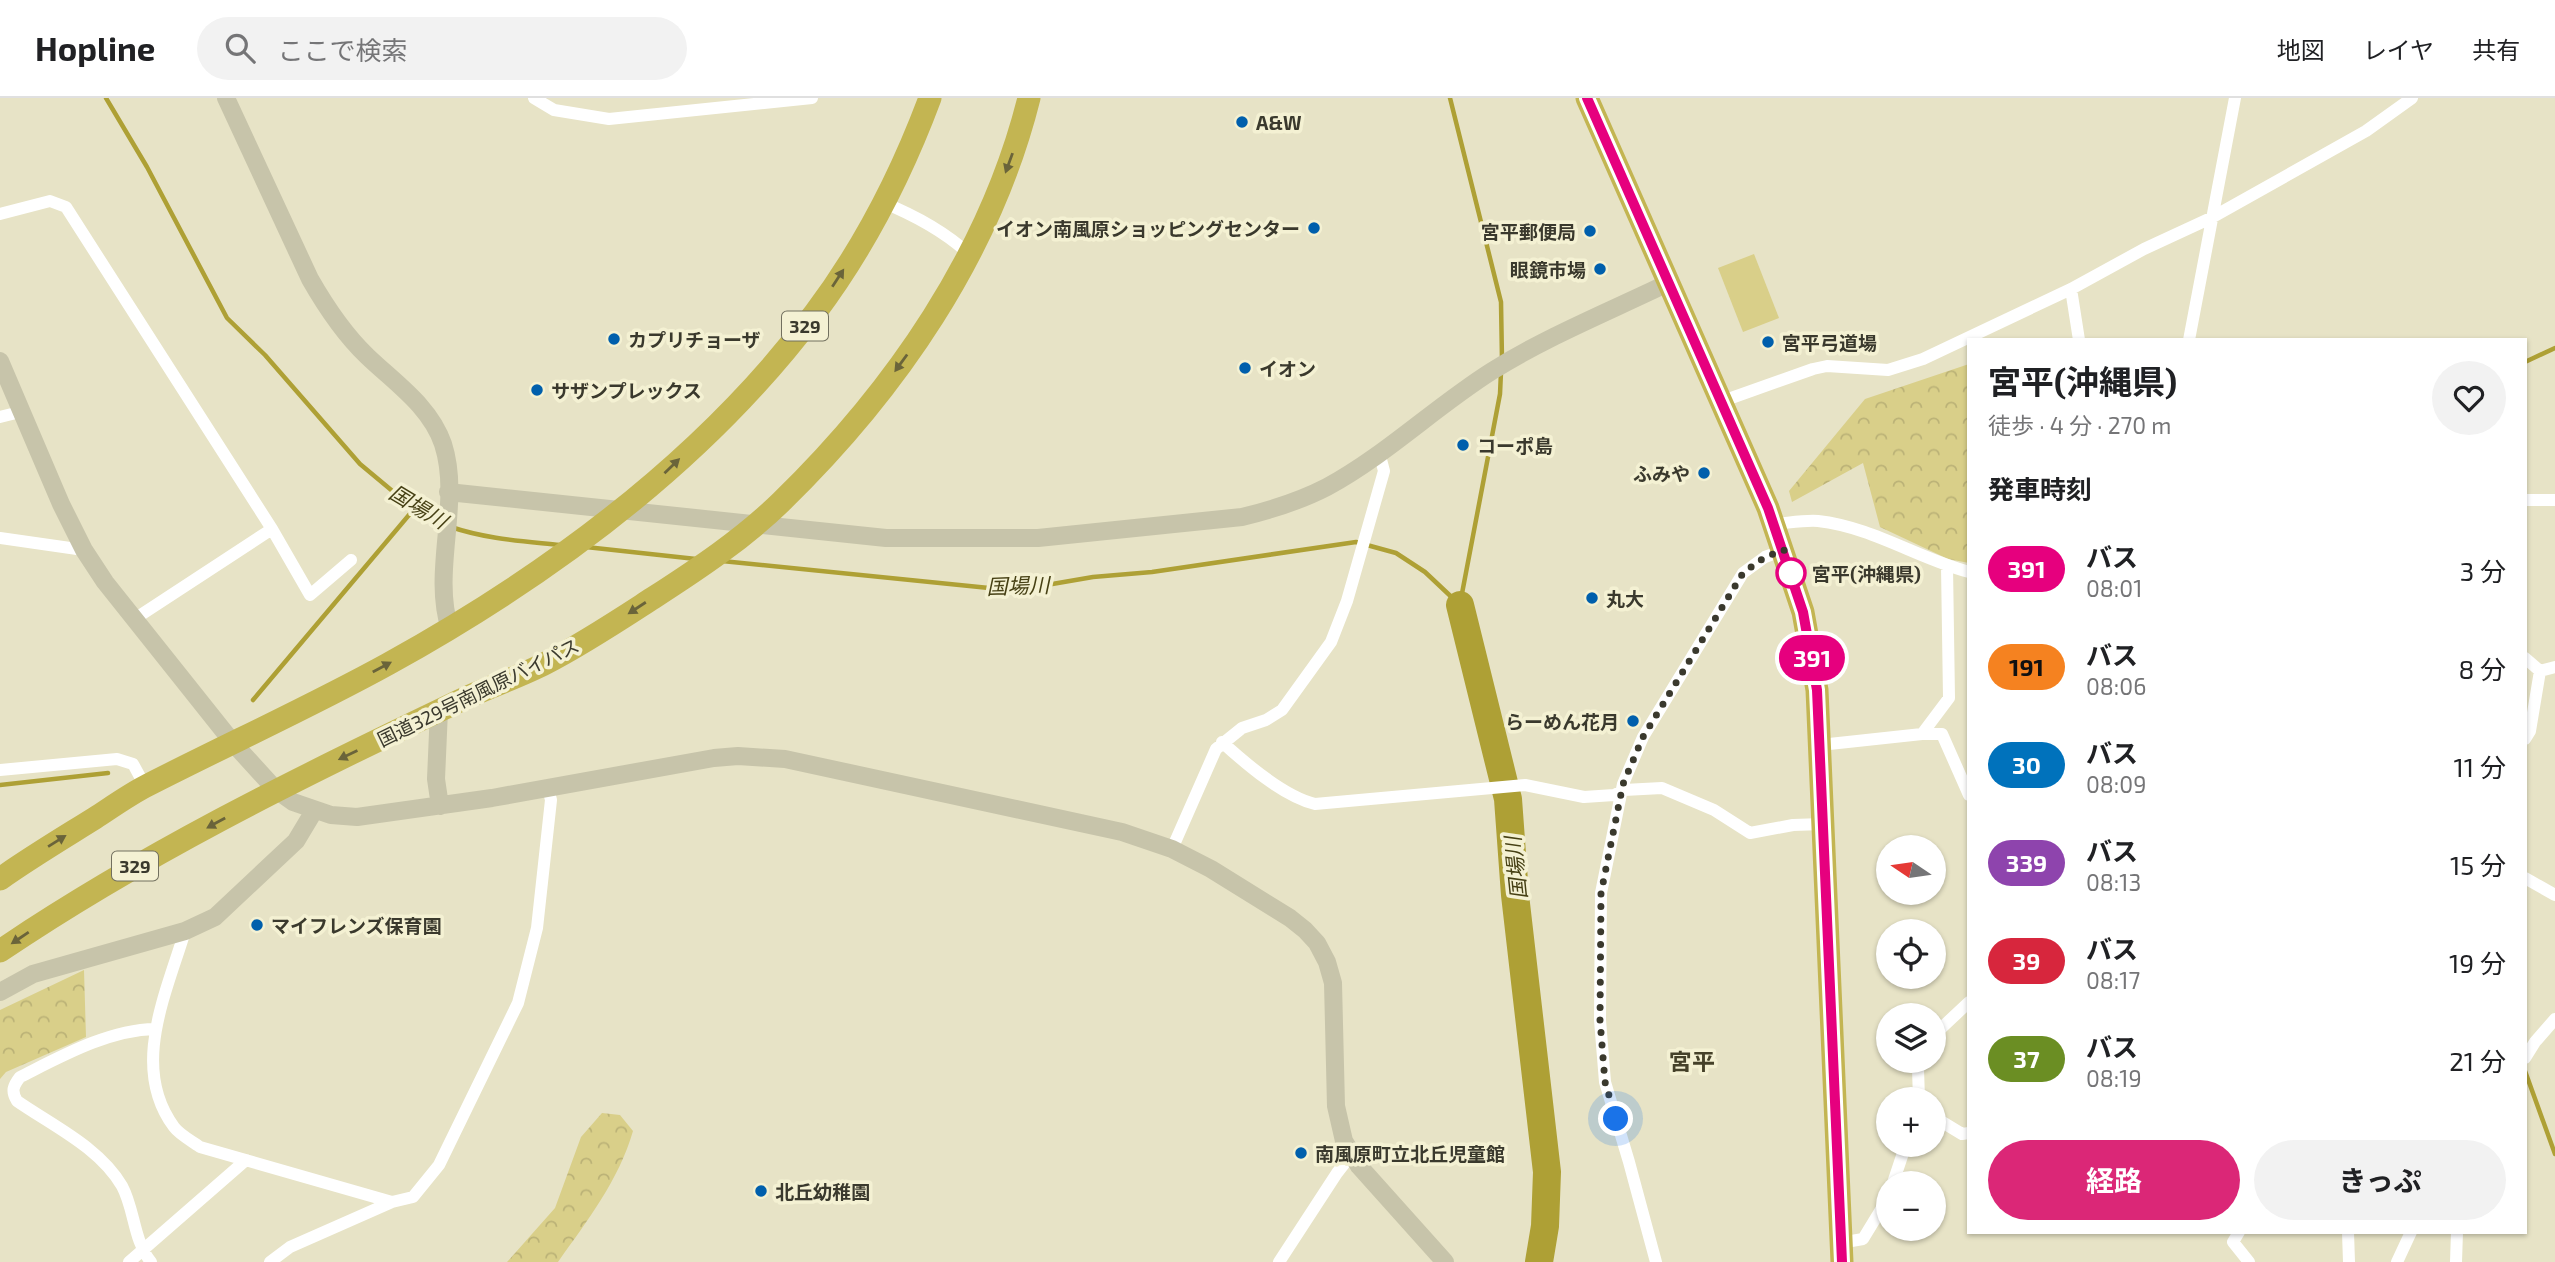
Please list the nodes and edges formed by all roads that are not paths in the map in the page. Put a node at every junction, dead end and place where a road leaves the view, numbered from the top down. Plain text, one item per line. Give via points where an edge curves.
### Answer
1 (226, 98) edge
2 (534, 98) edge
3 (812, 98) edge
4 (930, 98) edge
5 (1029, 98) edge
6 (1587, 98) edge
7 (2235, 98) edge
8 (2412, 98) edge
9 (882, 202) junction
10 (0, 214) edge
11 (2211, 218) junction
12 (969, 254) junction
13 (1668, 283) junction
14 (2071, 289) junction
15 (1967, 338) edge
16 (1967, 338) edge
17 (2079, 338) edge
18 (2189, 338) edge
19 (0, 361) edge
20 (1720, 402) junction
21 (20, 412) junction
22 (0, 417) edge
23 (1379, 452) junction
24 (448, 499) junction
25 (2527, 500) edge
26 (2555, 500) edge
27 (620, 510) junction
28 (1774, 524) junction
29 (754, 525) junction
30 (272, 529) junction
31 (0, 538) edge
32 (1784, 550) junction
33 (84, 551) junction
34 (351, 560) dead end
35 (1947, 566) junction
36 (1967, 571) edge
37 (134, 620) junction
38 (450, 629) junction
39 (2527, 661) edge
40 (2555, 667) edge
41 (2540, 671) junction
42 (439, 710) junction
43 (1922, 734) junction
44 (2527, 736) edge
45 (1222, 742) junction
46 (234, 744) junction
47 (1820, 745) junction
48 (0, 770) edge
49 (145, 786) junction
50 (548, 788) junction
51 (276, 790) junction
52 (1623, 790) junction
53 (1967, 790) edge
54 (440, 806) junction
55 (314, 811) junction
56 (1823, 824) junction
57 (1172, 849) junction
58 (0, 878) edge
59 (2527, 879) edge
60 (2555, 895) edge
61 (185, 932) junction
62 (0, 951) edge
63 (0, 992) edge
64 (1967, 1004) edge
65 (2555, 1018) edge
66 (1946, 1024) edge
67 (155, 1029) junction
68 (2527, 1055) edge
69 (1946, 1124) edge
70 (1967, 1133) edge
71 (1351, 1155) junction
72 (246, 1160) junction
73 (392, 1202) junction
74 (1876, 1218) edge
75 (2238, 1234) edge
76 (2348, 1234) edge
77 (2410, 1234) edge
78 (2457, 1234) edge
79 (142, 1251) junction
80 (1841, 1253) edge
81 (129, 1262) edge
82 (150, 1262) edge
83 (270, 1262) edge
84 (1279, 1262) edge
85 (1445, 1262) edge
86 (1656, 1262) edge
87 (2249, 1262) edge
88 (2349, 1262) edge
89 (2397, 1262) edge
90 (2456, 1262) edge

1 - 24 street via 324,305 365,355 431,419 448,465
2 - 3 street via 554,110 608,119
4 - 9 highway, 329
5 -> 12 highway, 国道329号南風原バイパス / 329 via 1001,185
6 - 13 highway
7 - 11 street
8 - 11 street via 2366,131
9 - 12 street via 916,216
27 -> 9 highway, 329 via 646,492 699,441 784,352 818,310
10 - 30 street via 50,201 66,207
11 - 14 street
11 - 18 street
12 -> 29 highway, 国道329号南風原バイパス / 329 via 935,314 876,397 828,454
13 - 20 highway
13 - 23 street via 1536,345 1490,372
14 - 15 street
14 - 17 street
16 - 20 street via 1888,370 1826,366
19 - 21 street
20 - 28 highway
21 - 22 street
21 - 33 street
23 - 29 street via 1342,478 1297,500 1207,522 1038,538 962,540
23 - 45 street via 1384,471 1331,642 1282,710
24 - 27 street
24 - 38 street via 444,607
25 - 26 street
27 - 29 street
27 - 38 highway, 329
28 - 32 highway
28 - 35 street via 1817,521 1874,534
29 -> 42 highway, 国道329号南風原バイパス / 329 via 695,571 548,662
30 - 34 street via 310,594
30 - 37 street
31 - 33 street
32 - 47 highway via 1811,652
32 - 52 street via 1743,573 1643,737
33 - 37 street
35 - 36 street
35 - 43 street via 1949,698
37 - 46 street
46 -> 38 highway, 329
39 - 41 street
40 - 41 street
41 - 44 street
42 -> 51 highway, 国道329号南風原バイパス / 329
42 - 54 street via 436,779
43 - 47 street
43 - 53 street via 1942,734
45 - 52 street via 1258,772 1315,804 1525,785 1584,797
45 - 57 street
46 - 49 highway, 329
46 - 51 street
47 - 56 highway
48 - 49 street via 117,759 133,764
58 -> 49 highway, 329
50 - 54 street
50 - 57 street via 714,758 785,759 1122,832
50 - 73 street via 551,800 537,928 518,1003 439,1165 413,1198
51 - 55 street
51 -> 62 highway, 国道329号南風原バイパス / 329 via 154,855
52 - 56 street via 1662,788 1714,810 1750,833
52 - 86 street via 1601,893 1600,1020 1607,1091
54 - 55 street via 358,817
55 - 61 street via 296,841 275,862 215,917
56 - 80 highway
57 - 71 street via 1259,898 1317,943 1333,983 1336,1107
59 - 60 street
61 - 63 street via 33,974
61 - 67 street
64 - 66 street
65 - 68 street
67 - 72 street via 152,1061 160,1102 176,1130 200,1147
67 - 79 street via 78,1048 20,1077 13,1094 100,1157 123,1188
69 - 70 street
71 - 84 street
71 - 85 street
72 - 73 street
72 - 79 street
73 - 83 street via 290,1247
74 - 80 street via 1863,1239
75 - 87 street via 2233,1242
76 - 88 street
77 - 89 street
78 - 90 street
79 - 81 street
79 - 82 street

